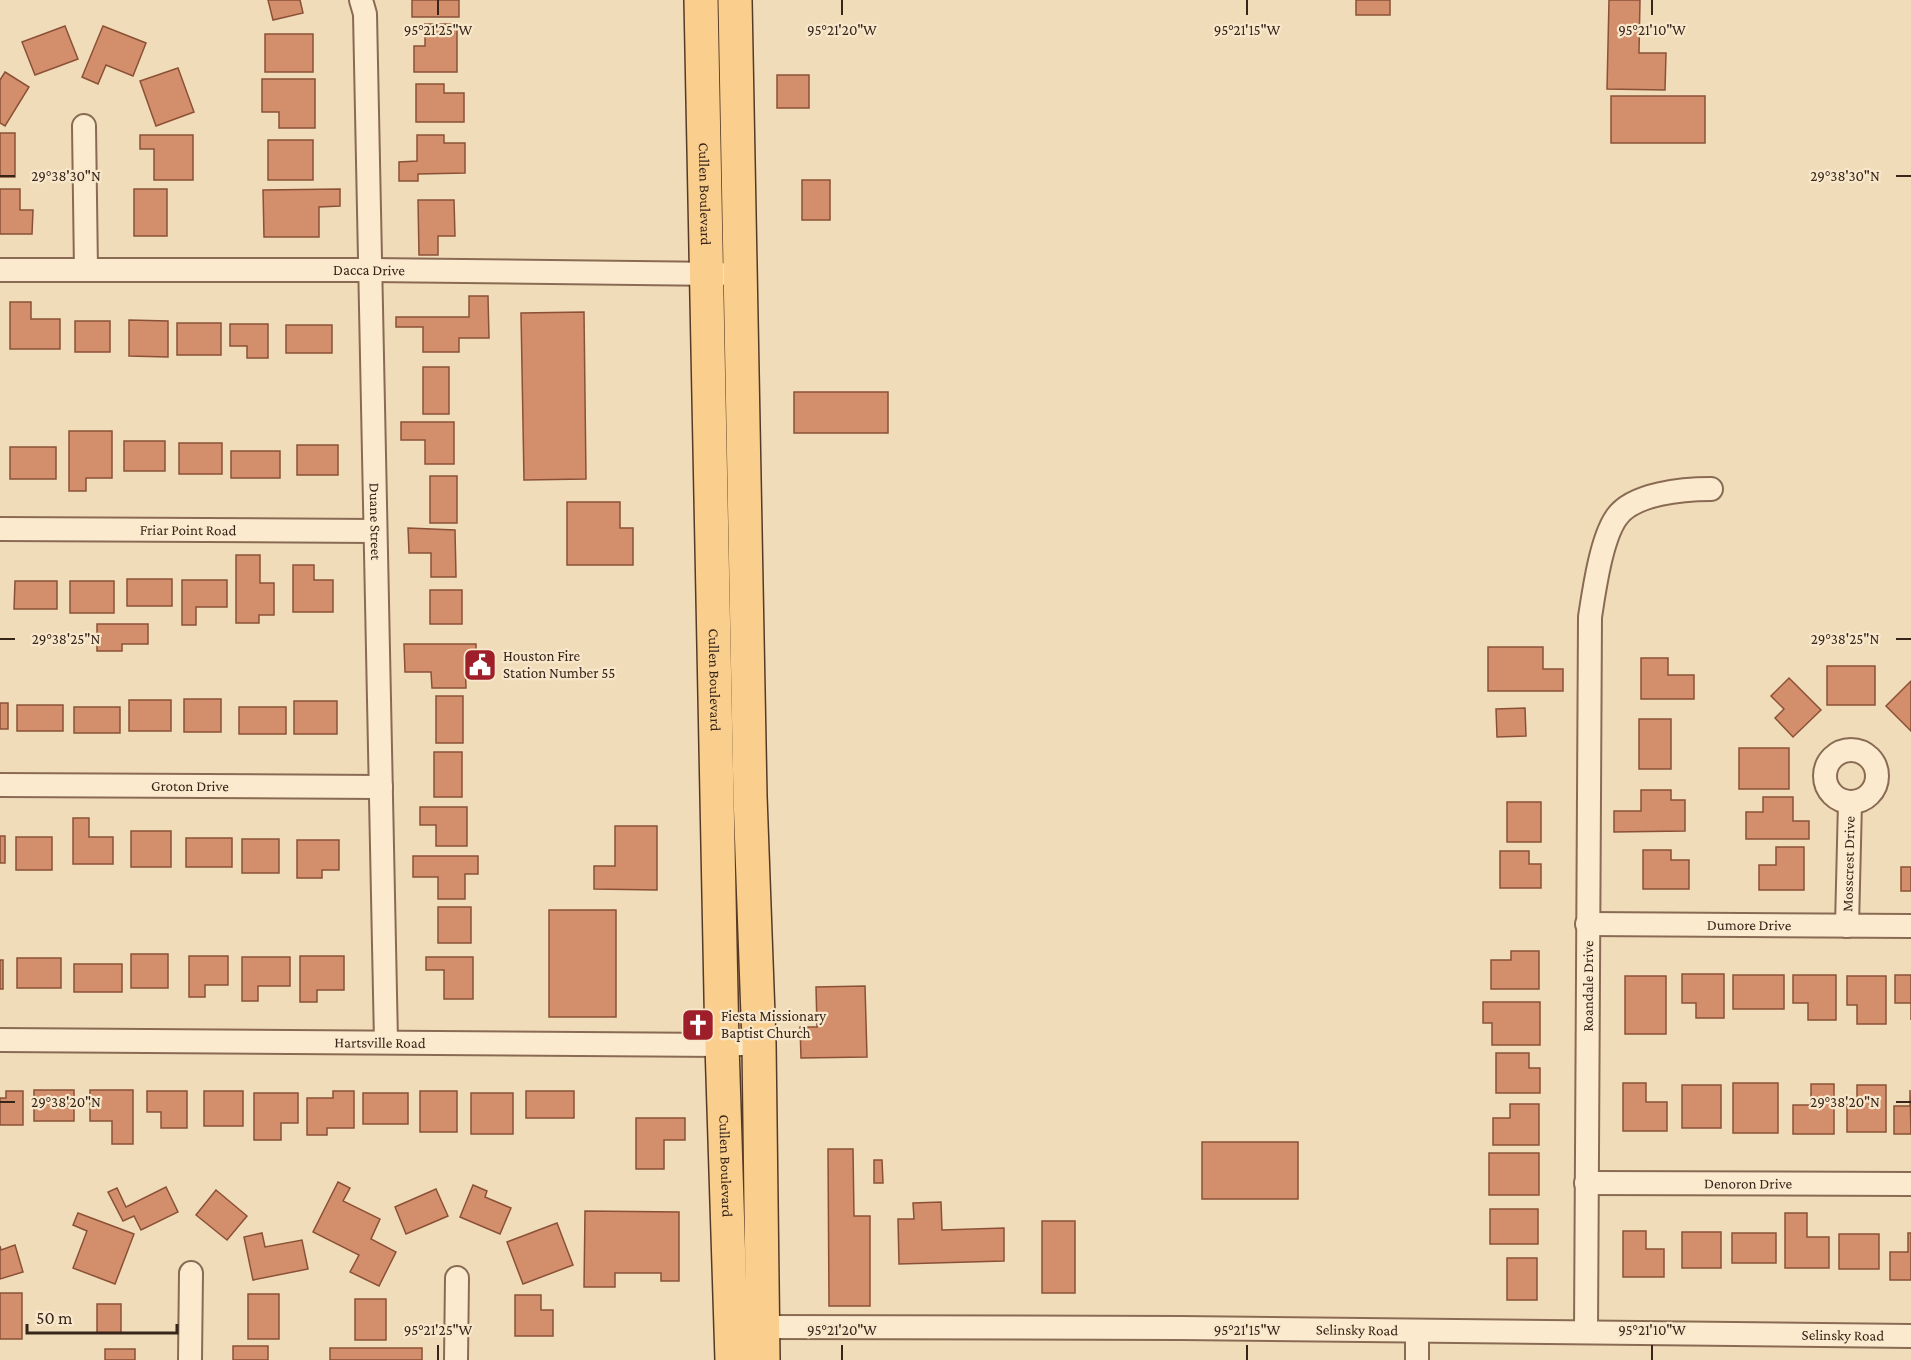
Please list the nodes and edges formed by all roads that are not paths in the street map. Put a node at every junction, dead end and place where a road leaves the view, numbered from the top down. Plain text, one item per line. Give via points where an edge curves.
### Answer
1 (361, 0) edge
2 (701, 0) edge
3 (735, 0) edge
4 (84, 126) dead end
5 (0, 270) edge
6 (86, 270) junction
7 (371, 270) junction
8 (739, 273) junction
9 (706, 274) junction
10 (1711, 489) dead end
11 (0, 529) edge
12 (375, 531) junction
13 (713, 553) junction
14 (745, 554) junction
15 (0, 785) edge
16 (381, 787) junction
17 (717, 796) junction
18 (750, 796) junction
19 (1850, 802) dead end
20 (1587, 924) junction
21 (1848, 926) junction
22 (1911, 926) edge
23 (0, 1040) edge
24 (386, 1042) junction
25 (759, 1043) junction
26 (722, 1045) junction
27 (1586, 1183) junction
28 (1911, 1184) edge
29 (190, 1273) dead end
30 (457, 1278) dead end
31 (746, 1327) junction
32 (1417, 1331) junction
33 (1586, 1332) junction
34 (1911, 1336) edge
35 (190, 1360) edge
36 (456, 1360) edge
37 (732, 1360) edge
38 (763, 1360) edge
39 (1417, 1360) edge

1 - 7 street, Duane Street via 365,14
2 - 9 main road, Cullen Boulevard
3 - 8 main road, Cullen Boulevard
4 - 6 street
5 - 6 street, Dacca Drive
6 - 7 street, Dacca Drive
7 - 9 street, Dacca Drive
7 - 12 street, Duane Street
8 - 9 street, Dacca Drive
8 - 14 main road, Cullen Boulevard
9 - 13 main road, Cullen Boulevard
10 - 20 street, Roandale Drive via 1684,489 1633,504 1616,517 1605,544 1594,585 1588,639
11 - 12 street, Friar Point Road
12 - 16 street, Duane Street
13 - 14 main road
13 - 17 main road, Cullen Boulevard
14 - 18 main road, Cullen Boulevard
15 - 16 street, Groton Drive
16 - 24 street, Duane Street
17 - 18 main road
17 - 26 main road, Cullen Boulevard
18 - 25 main road, Cullen Boulevard
19 - 21 street, Mosscrest Drive
20 - 21 street, Dumore Drive
20 - 27 street, Roandale Drive
21 - 22 street, Dumore Drive
23 - 24 street, Hartsville Road
24 - 26 street, Hartsville Road
25 - 26 street, Hartsville Road
25 - 31 main road, Cullen Boulevard
26 - 31 main road, Cullen Boulevard
27 - 28 street, Denoron Drive
27 - 33 street, Roandale Drive
29 - 35 street
30 - 36 street
31 - 32 street, Selinsky Road
31 - 37 main road, Cullen Boulevard
31 - 38 main road, Cullen Boulevard
32 - 33 street, Selinsky Road
32 - 39 street
33 - 34 street, Selinsky Road

